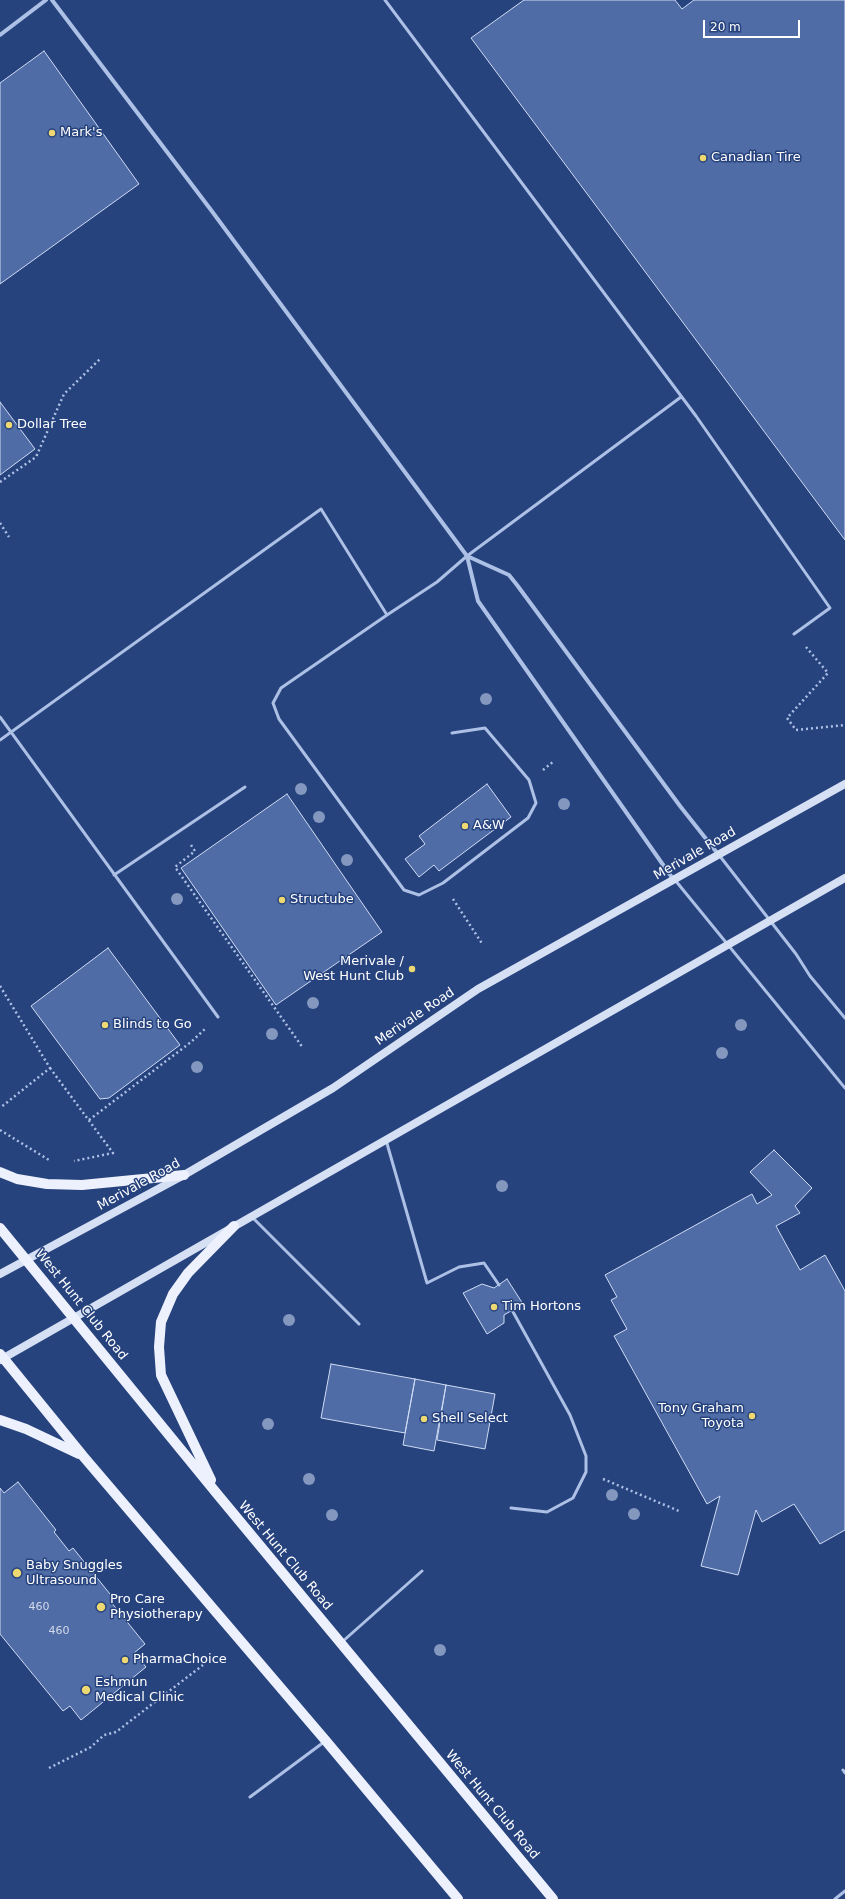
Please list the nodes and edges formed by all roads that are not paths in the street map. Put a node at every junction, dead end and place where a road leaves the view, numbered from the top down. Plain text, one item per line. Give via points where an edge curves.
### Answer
1 (46, 0) edge
2 (52, 0) edge
3 (385, 0) edge
4 (0, 35) edge
5 (681, 397) junction
6 (467, 556) junction
7 (387, 615) junction
8 (794, 634) road end
9 (0, 717) edge
10 (11, 732) junction
11 (452, 733) dead end
12 (0, 740) edge
13 (845, 784) edge
14 (245, 787) dead end
15 (718, 854) junction
16 (114, 875) junction
17 (845, 878) edge
18 (673, 879) junction
19 (770, 921) junction
20 (727, 946) junction
21 (218, 1017) road end
22 (845, 1018) edge
23 (845, 1088) edge
24 (386, 1139) junction
25 (0, 1172) edge
26 (184, 1175) junction
27 (252, 1216) junction
28 (234, 1226) junction
29 (0, 1228) edge
30 (27, 1259) junction
31 (0, 1274) edge
32 (499, 1285) dead end
33 (512, 1310) dead end
34 (75, 1319) junction
35 (359, 1324) dead end
36 (1, 1358) edge
37 (0, 1420) edge
38 (83, 1456) junction
39 (218, 1495) junction
40 (511, 1508) dead end
41 (422, 1571) dead end
42 (341, 1644) junction
43 (326, 1741) junction
44 (250, 1797) dead end
45 (845, 1891) edge
46 (458, 1899) edge
47 (553, 1899) edge
48 (835, 1899) edge

1 - 4 street
2 - 6 street
3 - 5 lane
5 - 6 lane
5 - 8 lane via 830,608
6 - 7 lane via 437,582
6 - 15 street via 509,575
6 - 18 street via 478,601
7 - 10 lane via 321,509
7 - 11 lane via 281,688 273,703 279,718 404,890 419,894 443,884 528,818 536,803 529,780 485,728
9 - 10 lane
10 - 12 lane
10 - 16 lane
13 - 15 main road, Merivale Road
14 - 16 lane
15 - 18 main road, Merivale Road
15 - 19 lane
16 - 21 lane
17 - 19 main road
18 - 20 lane
18 - 26 main road, Merivale Road via 478,989 333,1088
19 - 20 main road
19 - 22 lane
20 - 23 lane
20 - 24 main road
24 - 27 main road
24 - 32 lane via 427,1283 459,1268 484,1263
25 - 26 main road via 17,1179 47,1184 82,1185
26 - 30 main road, Merivale Road
27 - 28 main road
27 - 35 lane
28 - 34 main road
28 - 39 main road via 188,1272 172,1294 161,1322 159,1347 161,1375
29 - 30 main road, West Hunt Club Road
30 - 31 main road, Merivale Road
30 - 34 main road, West Hunt Club Road
33 - 40 lane via 570,1415 586,1456 586,1472 573,1498 547,1512
34 - 36 main road
34 - 39 main road, West Hunt Club Road
36 - 38 main road
37 - 38 main road via 26,1429
38 - 43 main road
39 - 42 main road, West Hunt Club Road
41 - 42 lane
42 - 47 main road, West Hunt Club Road
43 - 44 lane
43 - 46 main road
45 - 48 lane

